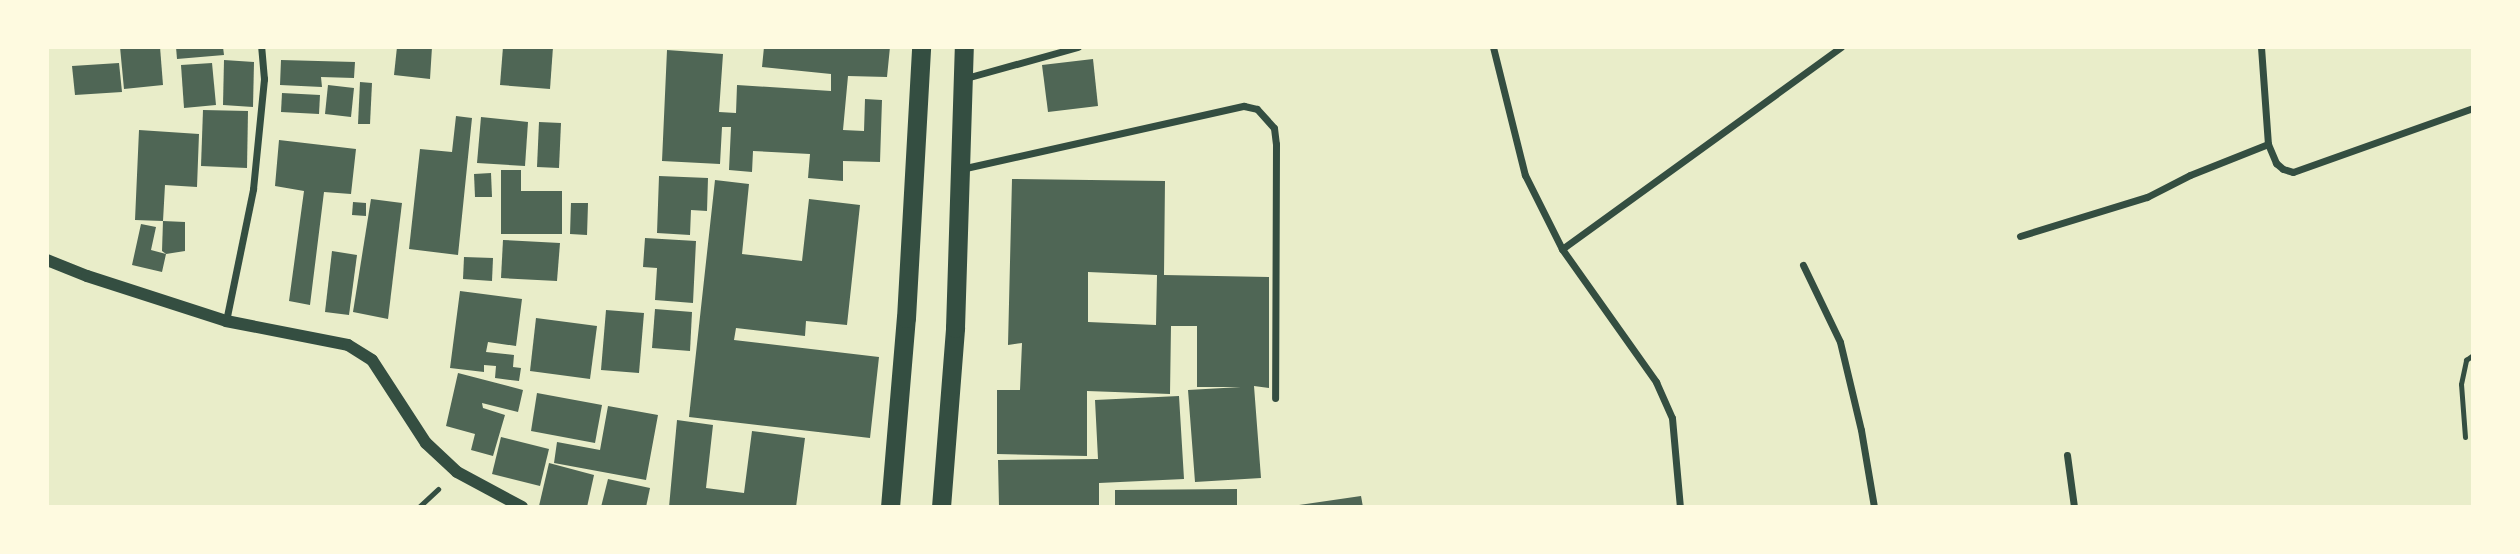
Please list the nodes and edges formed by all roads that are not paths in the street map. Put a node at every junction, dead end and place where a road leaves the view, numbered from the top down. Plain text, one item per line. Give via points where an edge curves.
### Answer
1 (261, 47) edge
2 (921, 47) edge
3 (964, 47) edge
4 (1078, 47) edge
5 (1493, 47) edge
6 (1840, 47) edge
7 (2261, 47) edge
8 (962, 79) junction
9 (2473, 108) edge
10 (2268, 144) junction
11 (960, 169) junction
12 (2020, 236) dead end
13 (1562, 249) junction
14 (47, 260) edge
15 (1803, 265) dead end
16 (226, 321) junction
17 (2473, 355) edge
18 (1275, 398) dead end
19 (2465, 437) dead end
20 (2067, 455) dead end
21 (522, 507) edge
22 (890, 507) edge
23 (941, 507) edge
24 (1680, 507) edge
25 (1874, 507) edge
26 (2074, 507) edge

1 - 16 street via 264,79 253,189
2 - 22 highway
3 - 8 highway
4 - 8 street
5 - 13 street via 1525,175
6 - 13 street
7 - 10 street
8 - 11 highway
9 - 10 street via 2293,172 2276,163
10 - 12 street via 2147,197
11 - 18 street via 1244,106 1258,108 1274,128 1276,144
11 - 23 highway via 955,328
13 - 24 street via 1656,382 1672,418
14 - 16 street
15 - 25 street via 1840,342
16 - 21 street via 348,345 372,360 426,443 449,464
17 - 19 lane via 2466,360 2461,384
20 - 26 street

